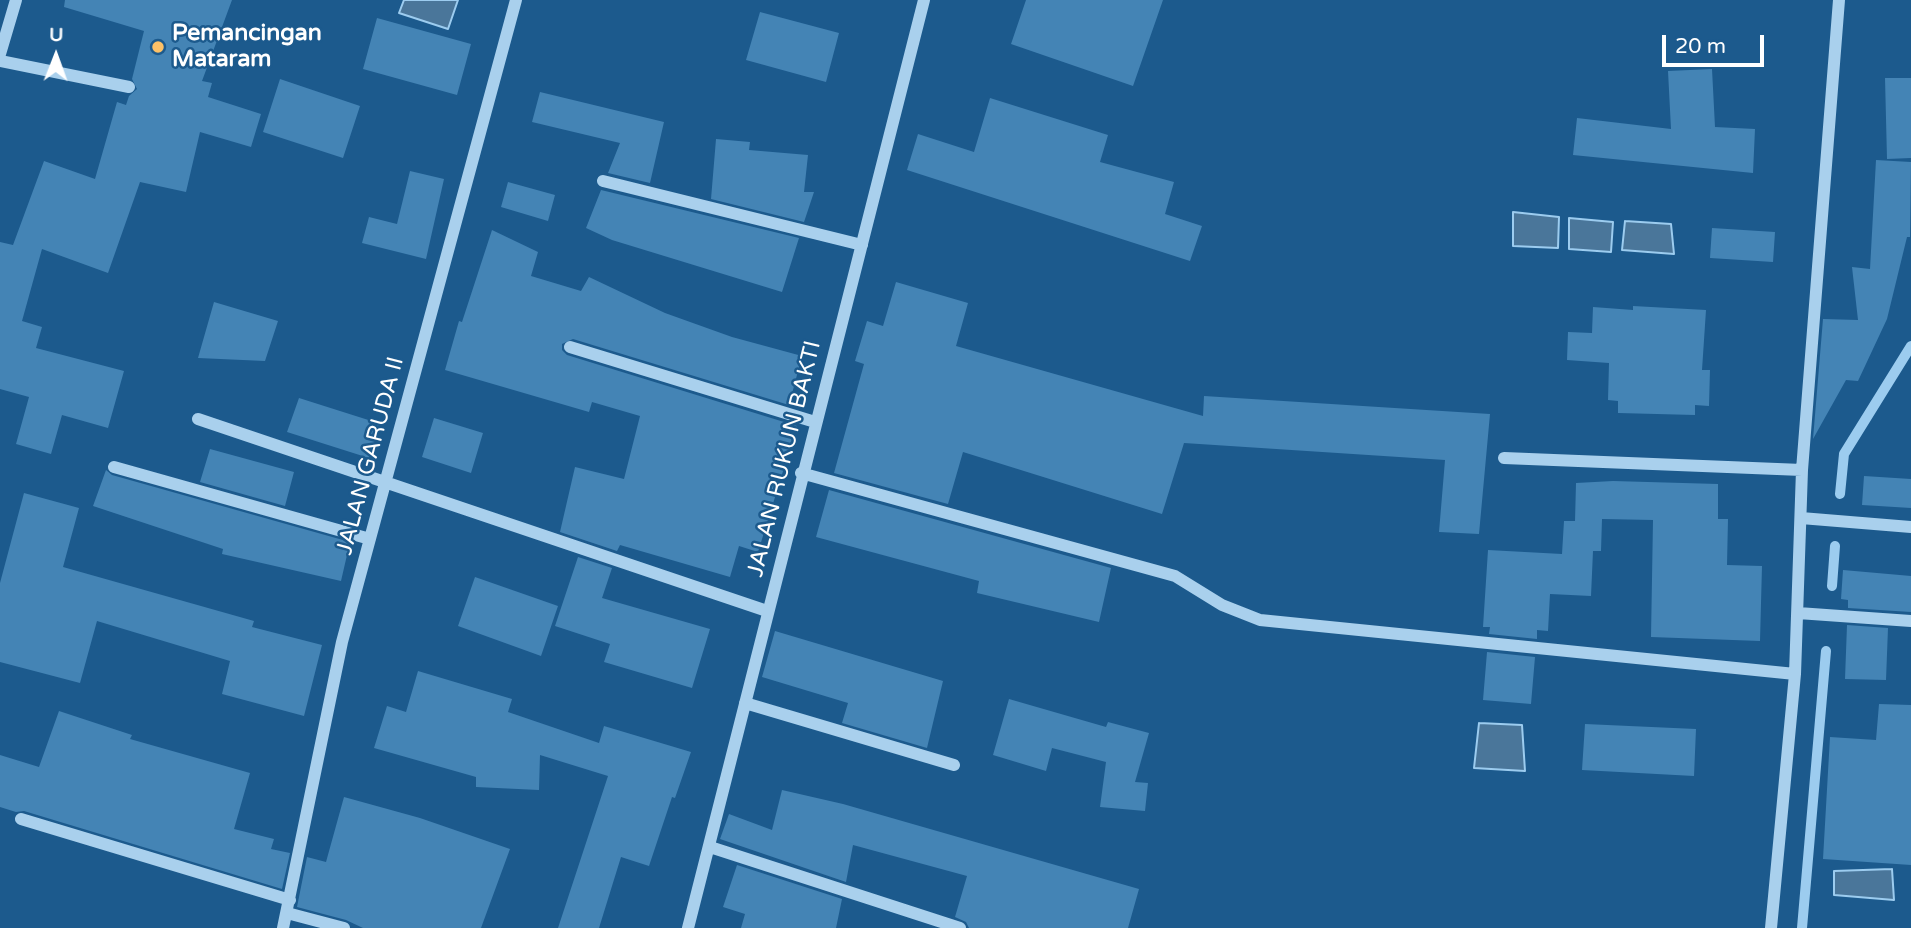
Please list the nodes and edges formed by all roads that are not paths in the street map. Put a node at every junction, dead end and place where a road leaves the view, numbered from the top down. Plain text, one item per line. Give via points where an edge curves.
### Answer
1 (16, 0) edge
2 (516, 0) edge
3 (924, 0) edge
4 (1839, 0) edge
5 (0, 54) edge
6 (0, 61) edge
7 (129, 87) dead end
8 (603, 181) dead end
9 (862, 245) junction
10 (570, 346) dead end
11 (198, 419) dead end
12 (815, 422) junction
13 (1504, 458) dead end
14 (114, 467) dead end
15 (1802, 470) junction
16 (801, 474) junction
17 (385, 484) junction
18 (1801, 518) junction
19 (1911, 527) edge
20 (370, 539) junction
21 (767, 611) junction
22 (1798, 613) junction
23 (1911, 621) edge
24 (1795, 674) junction
25 (745, 703) junction
26 (954, 765) dead end
27 (21, 818) dead end
28 (710, 847) junction
29 (288, 906) junction
30 (283, 928) edge
31 (344, 928) edge
32 (688, 928) edge
33 (960, 928) edge
34 (1771, 928) edge

1 - 5 street
2 - 17 street, JALAN GARUDA II
3 - 9 street, JALAN RUKUN BAKTI
4 - 15 street
6 - 7 street
8 - 9 street
9 - 12 street, JALAN RUKUN BAKTI
10 - 12 street
11 - 17 street
12 - 16 street, JALAN RUKUN BAKTI
13 - 15 street
14 - 20 street
15 - 18 street
16 - 21 street, JALAN RUKUN BAKTI
16 - 24 street via 1175,576 1222,606 1260,620
17 - 20 street, JALAN GARUDA II
17 - 21 street
18 - 19 street
18 - 22 street
20 - 29 street, JALAN GARUDA II via 342,642
21 - 25 street, JALAN RUKUN BAKTI
22 - 23 street
22 - 24 street
24 - 34 street
25 - 26 street
25 - 28 street, JALAN RUKUN BAKTI
27 - 29 street
28 - 32 street, JALAN RUKUN BAKTI
28 - 33 street
29 - 30 street, JALAN GARUDA II
29 - 31 street

